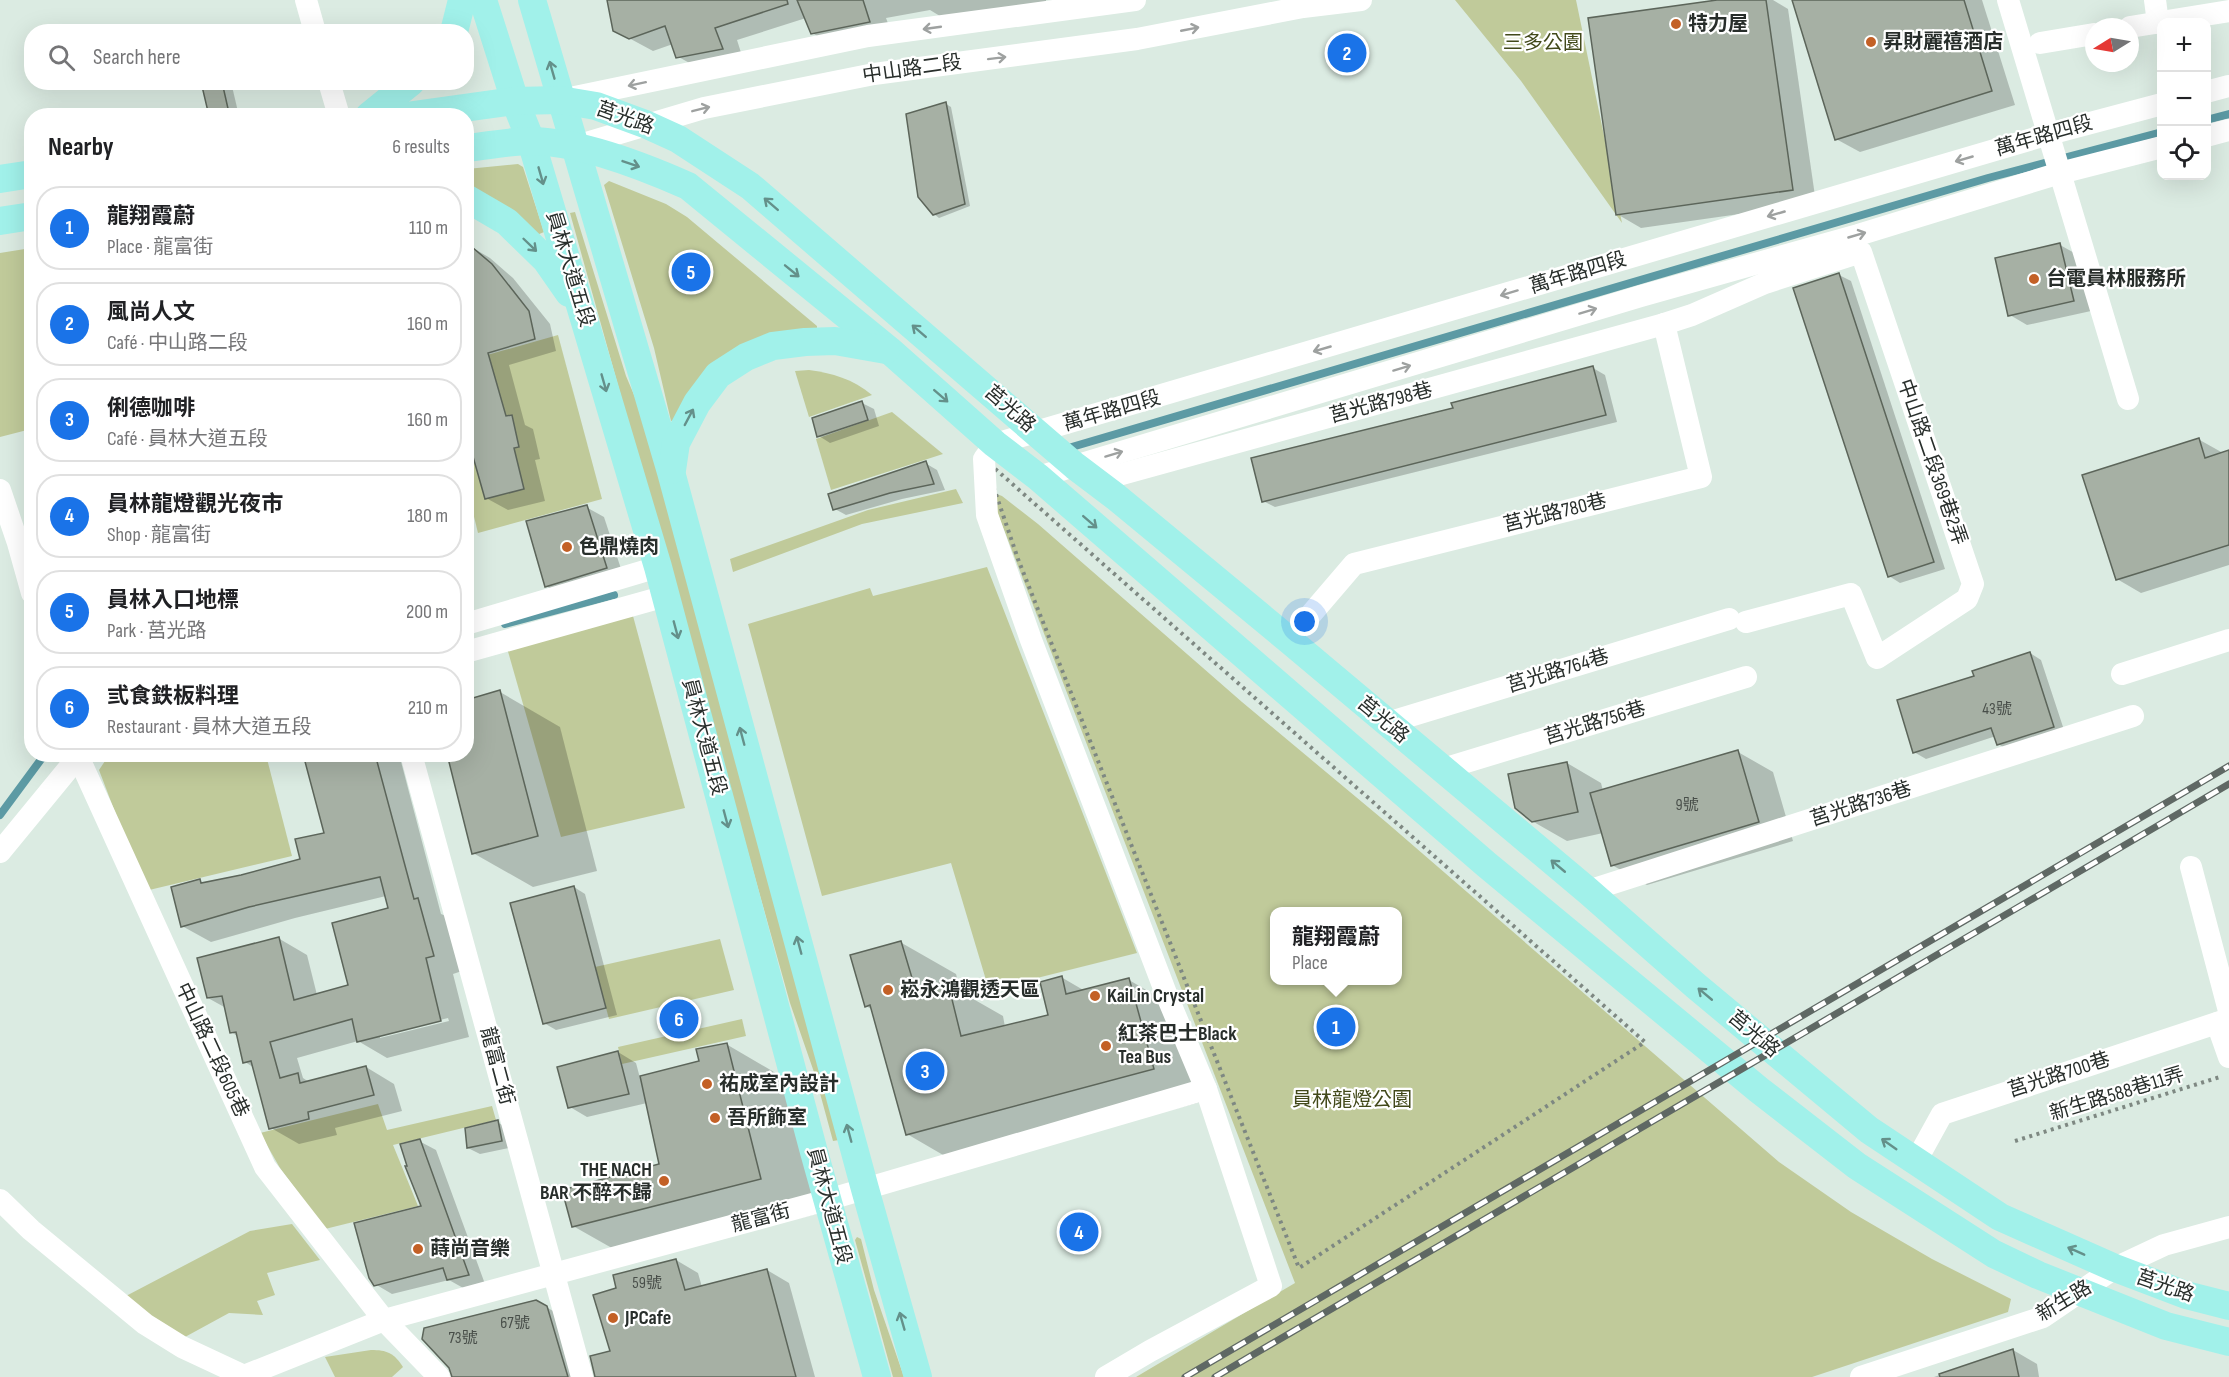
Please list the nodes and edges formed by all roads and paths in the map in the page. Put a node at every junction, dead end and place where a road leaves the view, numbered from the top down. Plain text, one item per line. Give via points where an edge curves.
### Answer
1 (306, 0) edge
2 (462, 0) edge
3 (483, 0) edge
4 (531, 0) edge
5 (1135, 0) edge
6 (1361, 0) edge
7 (2008, 0) edge
8 (2154, 0) edge
9 (1301, 4) edge
10 (2229, 11) edge
11 (2157, 18) edge
12 (2184, 18) edge
13 (2157, 22) edge
14 (313, 24) edge
15 (456, 24) edge
16 (2139, 25) edge
17 (2085, 36) edge
18 (2040, 43) dead end
19 (2229, 86) edge
20 (331, 90) edge
21 (401, 90) edge
22 (2211, 91) edge
23 (560, 100) junction
24 (514, 101) junction
25 (2157, 105) edge
26 (337, 108) edge
27 (379, 108) edge
28 (464, 108) edge
29 (645, 124) junction
30 (2229, 130) edge
31 (2049, 134) junction
32 (2211, 135) edge
33 (531, 141) junction
34 (576, 146) junction
35 (474, 147) edge
36 (2157, 148) edge
37 (2060, 173) junction
38 (24, 176) edge
39 (0, 180) edge
40 (474, 203) edge
41 (24, 217) edge
42 (0, 221) edge
43 (1664, 324) junction
44 (594, 348) junction
45 (889, 350) junction
46 (2128, 399) dead end
47 (1038, 432) junction
48 (989, 451) junction
49 (671, 472) junction
50 (1086, 474) junction
51 (1038, 477) junction
52 (0, 490) edge
53 (9, 548) edge
54 (658, 567) junction
55 (24, 577) edge
56 (666, 596) junction
57 (1738, 621) joint
58 (474, 622) edge
59 (1288, 640) junction
60 (2229, 640) edge
61 (474, 650) edge
62 (2122, 674) dead end
63 (1746, 677) dead end
64 (2133, 716) dead end
65 (1387, 723) junction
66 (75, 762) edge
67 (84, 762) edge
68 (413, 762) edge
69 (1443, 769) junction
70 (0, 852) edge
71 (2191, 867) dead end
72 (1588, 891) junction
73 (2225, 1018) edge
74 (2229, 1057) edge
75 (2229, 1075) edge
76 (1206, 1089) junction
77 (2015, 1141) dead end
78 (1916, 1163) junction
79 (865, 1189) junction
80 (0, 1200) edge
81 (827, 1200) junction
82 (2229, 1227) edge
83 (2115, 1268) junction
84 (554, 1273) junction
85 (2081, 1293) junction
86 (2229, 1306) edge
87 (384, 1320) junction
88 (2229, 1342) edge
89 (243, 1376) edge
90 (439, 1377) edge
91 (582, 1377) edge
92 (877, 1377) edge
93 (918, 1377) edge
94 (1106, 1377) edge
95 (1861, 1377) edge

1 - 14 street
2 - 15 main road
3 - 24 main road, 員林大道五段
23 -> 4 main road, 員林大道五段
5 -> 23 street, 中山路二段 via 868,36
6 - 9 street, 中山路二段
7 - 31 street
8 - 11 street
29 -> 9 street, 中山路二段 via 704,108 874,74 1137,39
10 - 12 street
13 - 16 street
17 - 18 street
19 - 22 street
20 - 26 street
21 - 27 main road
23 - 24 main road, 中山路二段
23 - 29 main road, 莒光路 via 596,106
23 - 34 main road, 員林大道五段
24 - 28 main road, 中山路二段
24 - 33 main road, 員林大道五段
25 - 31 street, 萬年路四段
29 - 34 street, 中山路二段
47 -> 29 main road, 莒光路 via 750,186 678,139
30 - 32 street
31 - 37 street
31 -> 47 street, 萬年路四段
33 - 34 main road, 中山路二段
33 - 35 main road, 中山路二段
33 -> 44 main road, 員林大道五段
34 -> 45 main road, 莒光路 via 688,186
34 - 49 main road, 員林大道五段
36 - 37 street, 萬年路四段
37 - 46 street
50 -> 37 street, 萬年路四段 via 1641,296
38 - 39 main road
40 -> 44 main road via 507,222 546,260 568,292
41 - 42 main road
43 - 50 street, 莒光路798巷
43 - 57 street, 中山路二段369巷2弄 via 1765,283 1861,252 1973,584 1967,598 1877,658 1851,594
43 - 59 street, 莒光路780巷 via 1701,477 1354,564
44 -> 54 main road, 員林大道五段
45 -> 48 main road, 莒光路
49 -> 45 main road via 676,443 697,403 718,375 746,357 773,346 835,341
47 - 48 street, 萬年路四段
47 - 50 main road, 莒光路
48 - 48 path via 1359,790 1645,1042 1299,1268 1018,559
48 - 51 main road, 莒光路
48 - 76 street via 990,525 1167,996
79 -> 49 main road, 員林大道五段
50 - 51 street, 萬年路四段
50 - 59 main road, 莒光路
51 -> 85 main road, 莒光路 via 1487,865 1767,1097 1857,1166 1994,1254
52 - 53 street
53 - 55 street
54 - 56 main road, 員林大道五段
54 - 58 street
56 - 61 street
56 -> 81 main road, 員林大道五段
57 - 65 street, 莒光路764巷
59 - 65 main road, 莒光路
60 - 62 street
63 - 69 street, 莒光路756巷
64 - 72 street, 莒光路736巷
65 - 69 main road, 莒光路
66 - 70 street
67 - 87 street, 中山路二段605巷 via 265,1167
68 - 84 street, 龍富二街
72 -> 69 main road, 莒光路
71 - 73 street
78 -> 72 main road, 莒光路 via 1869,1130
73 - 74 street
73 - 78 street, 莒光路700巷 via 1942,1114
75 - 77 path, 新生路588巷11弄
76 - 79 street, 龍富街
76 - 94 street via 1271,1286
83 -> 78 main road, 莒光路 via 2000,1217
79 - 81 street, 龍富街
93 -> 79 main road, 員林大道五段
80 - 89 street via 145,1324
81 - 84 street, 龍富街
81 - 92 main road, 員林大道五段
82 - 83 street, 新生路 via 2164,1245
83 - 85 street, 新生路
83 - 86 main road, 莒光路 via 2186,1295
84 - 87 street, 龍富街
84 - 91 street, 龍富二街
85 - 88 main road, 莒光路 via 2166,1326
85 - 95 street, 新生路 via 2043,1317
87 - 89 street, 龍富街
87 - 90 street, 中山路二段605巷

